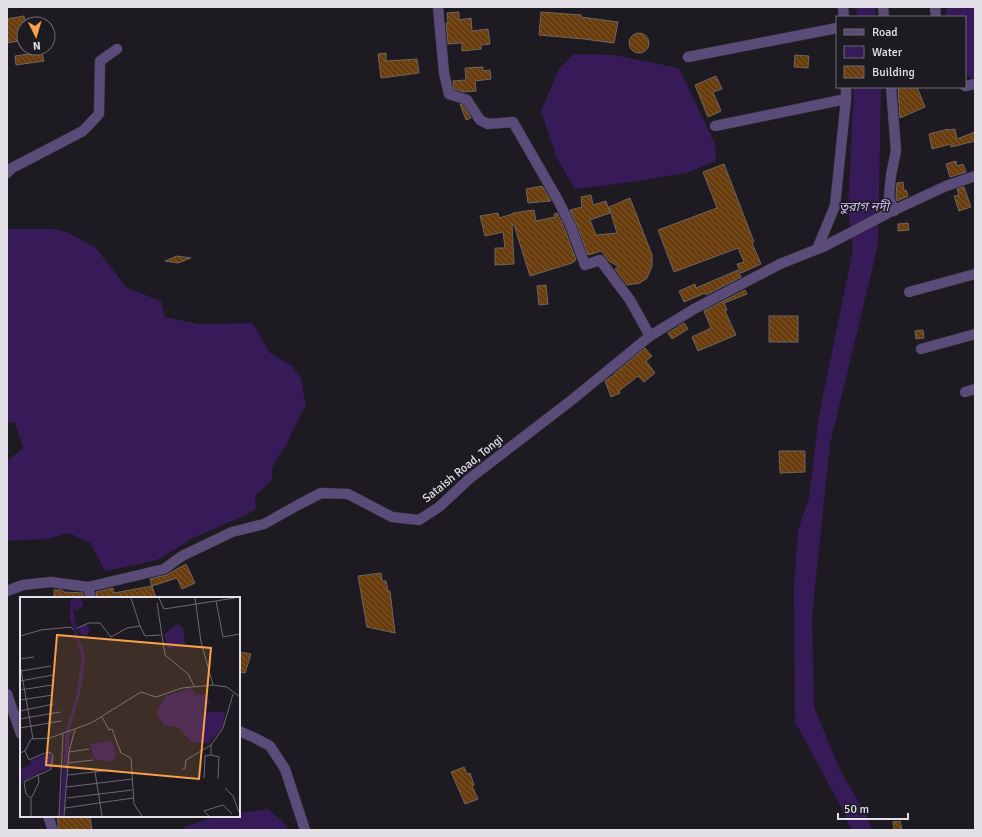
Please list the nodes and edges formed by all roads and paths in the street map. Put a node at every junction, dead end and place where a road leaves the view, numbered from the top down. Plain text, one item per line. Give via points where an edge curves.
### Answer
1 (438, 7) edge
2 (836, 28) edge
3 (117, 49) dead end
4 (688, 57) dead end
5 (846, 88) edge
6 (891, 88) edge
7 (846, 99) junction
8 (715, 126) dead end
9 (7, 173) edge
10 (975, 176) edge
11 (892, 212) junction
12 (821, 247) junction
13 (975, 274) edge
14 (909, 292) dead end
15 (975, 334) edge
16 (650, 336) junction
17 (921, 349) dead end
18 (88, 587) junction
19 (7, 591) edge
20 (91, 597) edge
21 (7, 694) edge
22 (20, 731) edge
23 (240, 731) edge
24 (48, 817) edge
25 (53, 830) edge
26 (305, 830) edge

1 - 16 street via 444,73 449,94 467,100 480,120 488,124 513,122 559,202 585,265 600,260 630,300
2 - 4 street
3 - 9 street via 100,61 99,114 83,131
5 - 7 street
6 - 11 street via 896,151 889,197
7 - 8 street
7 - 12 street via 835,206
10 - 11 street, Sataish Road, Tongi via 946,186
11 - 12 street, Sataish Road, Tongi
12 - 16 street, Sataish Road, Tongi via 780,264
13 - 14 street
15 - 17 street
16 - 18 street, Sataish Road, Tongi via 579,395 469,479 439,508 419,520 392,517 348,494 321,493 264,524 232,532 182,556 164,568
18 - 19 street, Sataish Road, Tongi via 51,582 23,585
18 - 20 street
21 - 22 street
23 - 26 street via 270,746 285,769
24 - 25 street

